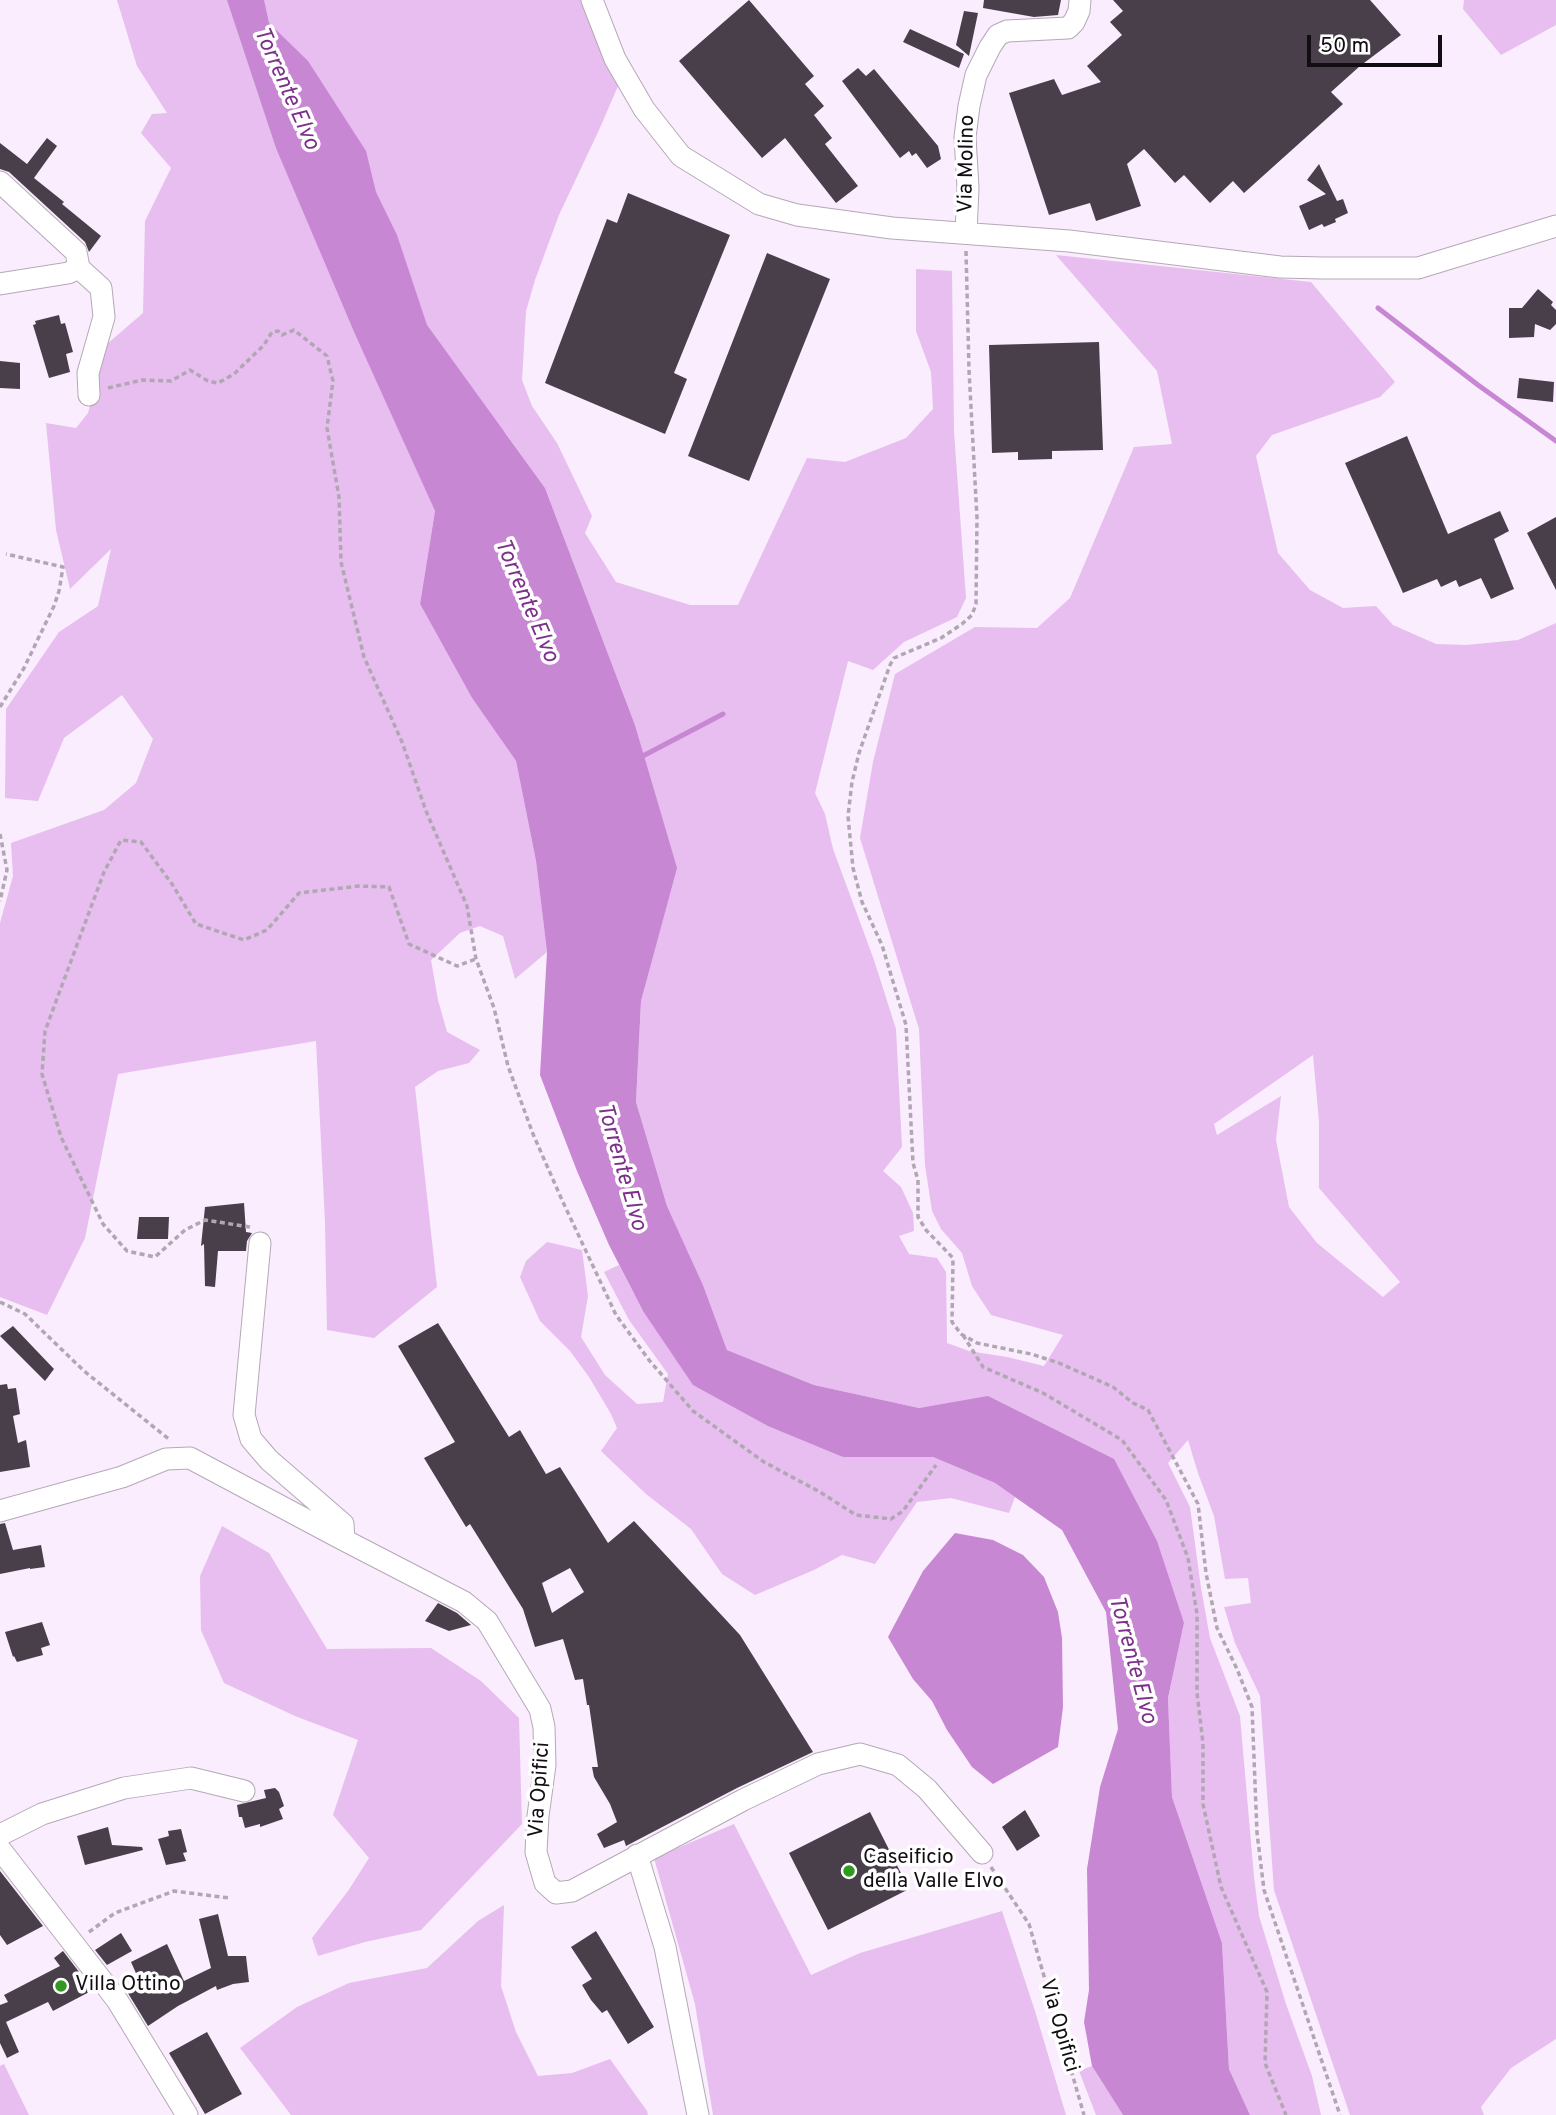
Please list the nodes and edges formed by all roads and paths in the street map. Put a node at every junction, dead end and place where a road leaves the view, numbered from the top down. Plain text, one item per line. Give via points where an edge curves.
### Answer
1 (592, 0) edge
2 (1080, 0) edge
3 (0, 182) edge
4 (1556, 226) edge
5 (966, 233) junction
6 (79, 268) junction
7 (0, 284) edge
8 (89, 395) joint
9 (6, 554) dead end
10 (0, 707) edge
11 (0, 834) edge
12 (0, 901) edge
13 (476, 959) junction
14 (260, 1243) joint
15 (0, 1303) edge
16 (961, 1334) junction
17 (190, 1458) junction
18 (936, 1465) dead end
19 (0, 1511) edge
20 (344, 1540) junction
21 (244, 1791) dead end
22 (0, 1835) edge
23 (0, 1849) edge
24 (982, 1853) joint
25 (637, 1855) junction
26 (229, 1898) dead end
27 (73, 1943) junction
28 (187, 2115) edge
29 (698, 2115) edge
30 (1084, 2115) edge
31 (1286, 2115) edge
32 (1340, 2115) edge

1 - 5 street via 615,59 644,109 681,156 759,204 797,215
2 - 5 street, Via Molino via 1068,28 999,35 976,75 965,137
3 - 6 street via 76,252
4 - 5 street via 1418,268 1280,267
5 - 16 path via 976,604 972,615 941,638 894,658 859,753 848,816 862,902 889,965 906,1025 918,1217 953,1258 952,1322
6 - 7 street
6 - 8 street via 101,288 104,317 88,373
8 - 13 path via 142,380 171,381 190,370 218,383 234,374 278,331 282,335 294,330 327,356 333,381 327,428 339,497 341,562 363,657 467,906
9 - 10 path via 63,567 54,606
11 - 12 path via 7,870
13 - 14 path via 457,966 409,944 388,887 299,893 267,930 244,940 232,936 197,923 141,842 121,840 104,872 45,1031 42,1074 61,1137 103,1224 127,1251 155,1257 185,1230 205,1220 258,1228
13 - 18 path via 529,1122 595,1272 616,1315 693,1411 764,1462 856,1515 891,1519 903,1511
14 - 20 street via 244,1415 251,1439 343,1524
15 - 17 path via 25,1314 84,1371
16 - 31 path via 983,1367 1043,1393 1122,1440 1166,1500 1188,1558 1197,1614 1203,1804 1221,1887 1267,1992 1265,2063
16 - 32 path via 977,1343 1059,1363 1113,1387 1148,1410 1198,1504 1217,1628 1252,1707 1264,1890
17 - 19 street via 166,1459 122,1477
17 - 20 street, Via Opifici
20 - 25 street, Via Opifici via 464,1602 487,1621 540,1709 545,1765 536,1852 545,1883 556,1893 572,1891
21 - 22 street via 191,1779 124,1788 42,1814
23 - 27 street
24 - 25 street, Via Opifici via 927,1789 898,1765 860,1754 818,1764
24 - 30 path, Via Opifici via 1029,1924
25 - 29 street via 665,1947
26 - 27 path via 174,1891 115,1913
27 - 28 street via 117,2000

